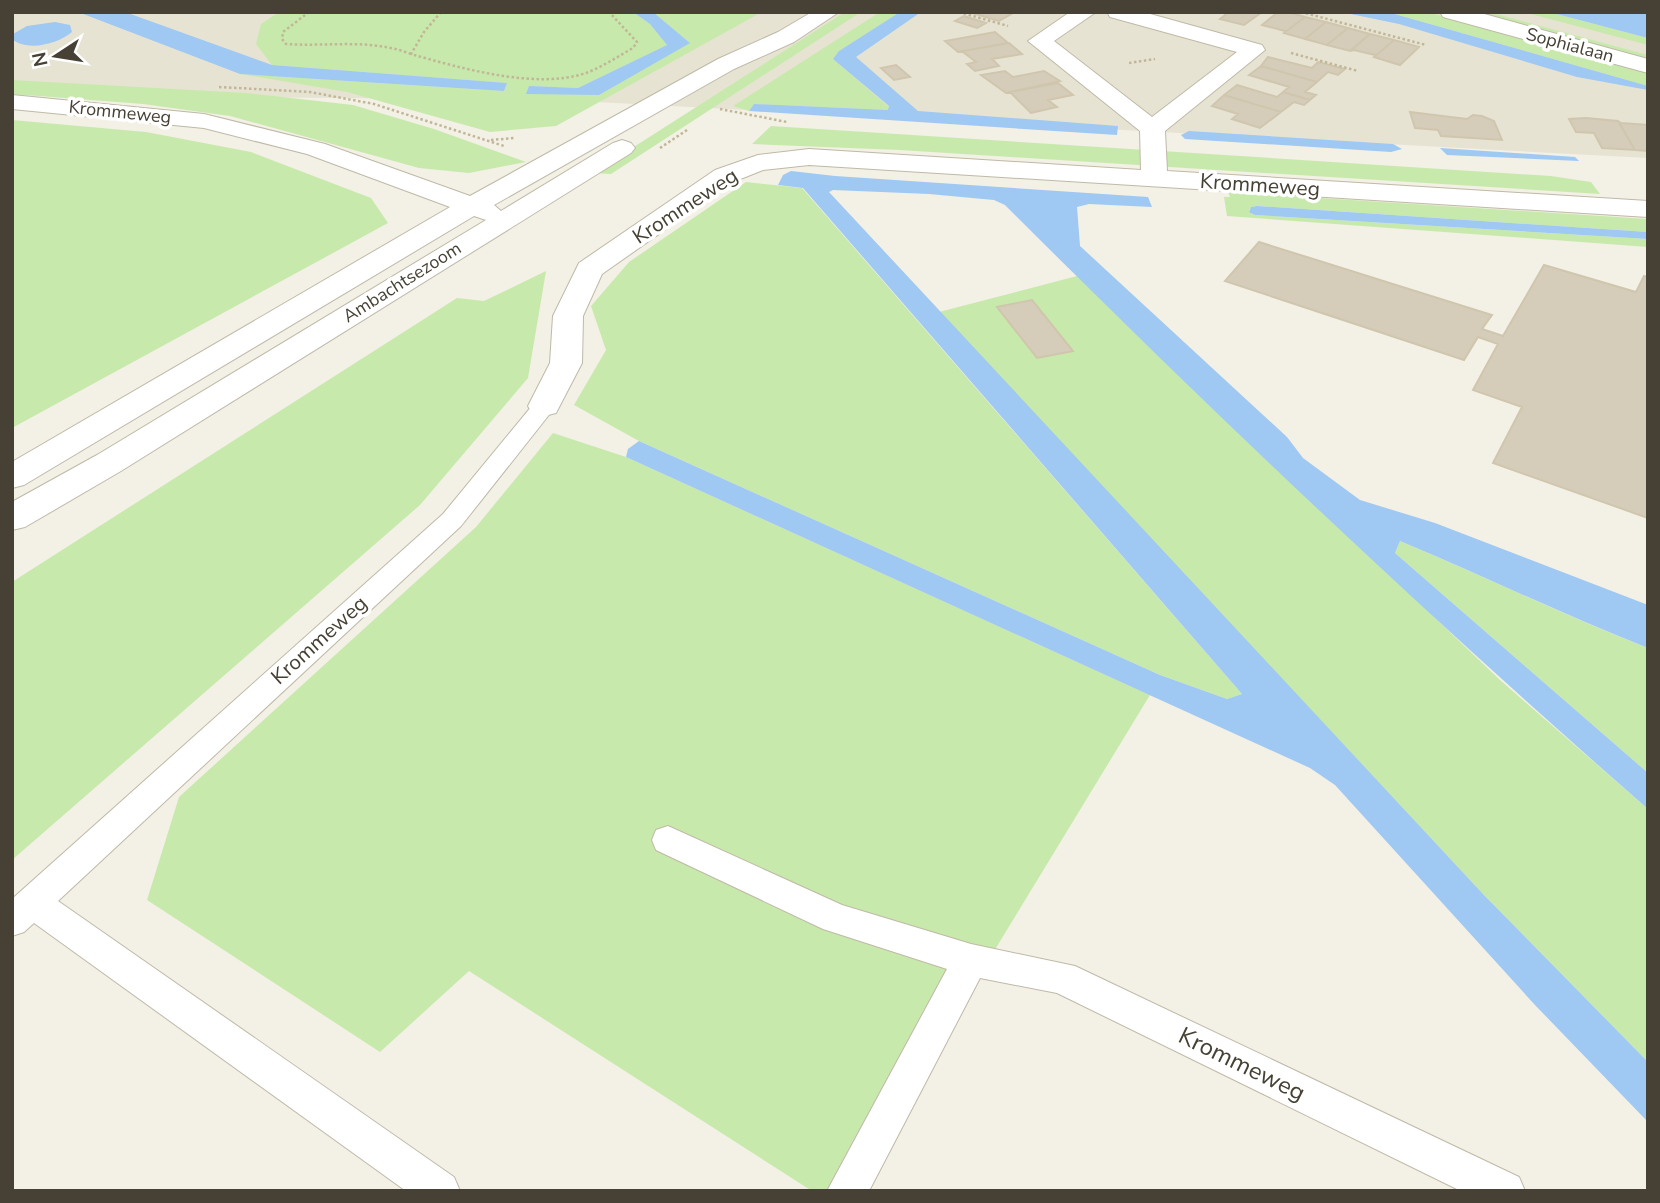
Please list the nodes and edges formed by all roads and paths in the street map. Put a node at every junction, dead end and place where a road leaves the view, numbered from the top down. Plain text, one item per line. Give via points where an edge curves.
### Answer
1 (309, 12) edge
2 (441, 12) edge
3 (610, 12) edge
4 (828, 12) edge
5 (959, 12) edge
6 (1084, 12) edge
7 (1118, 12) edge
8 (1301, 12) edge
9 (1451, 12) edge
10 (786, 37) junction
11 (1046, 37) junction
12 (1426, 45) dead end
13 (1284, 51) dead end
14 (411, 54) junction
15 (1648, 66) edge
16 (1358, 71) dead end
17 (213, 87) dead end
18 (12, 103) edge
19 (720, 109) dead end
20 (771, 121) dead end
21 (1152, 129) junction
22 (547, 162) junction
23 (1154, 178) junction
24 (473, 206) junction
25 (1648, 209) edge
26 (507, 218) junction
27 (544, 407) joint
28 (12, 477) edge
29 (12, 518) edge
30 (668, 840) dead end
31 (22, 911) edge
32 (971, 960) junction
33 (440, 1191) edge
34 (847, 1191) edge
35 (1505, 1191) edge

1 - 14 path via 282,32 286,44 372,44
2 - 14 path
3 - 14 path via 637,42 579,75 546,78 459,69
4 - 10 street, Ambachtsezoom
5 - 11 path
6 - 11 street
7 - 21 street via 1254,50
8 - 12 path
9 - 15 street, Sophialaan
10 - 22 street, Ambachtsezoom via 726,64
10 - 26 street, Ambachtsezoom via 745,71
11 - 21 street via 1039,41
13 - 16 path
17 - 22 path via 310,93 374,104
18 - 24 street, Krommeweg via 204,121 316,149
19 - 20 path
21 - 23 street
22 - 24 street, Ambachtsezoom
23 - 25 street, Krommeweg
23 - 27 street, Krommeweg via 808,157 758,163 724,176 589,269 568,316 566,363
24 - 26 street, Krommeweg
24 - 28 street, Ambachtsezoom
26 - 29 street, Ambachtsezoom
27 - 31 lane, Krommeweg via 452,520
30 - 32 lane, Krommeweg via 835,918
31 - 33 lane, Krommeweg
32 - 34 lane
32 - 35 lane, Krommeweg via 1062,978

